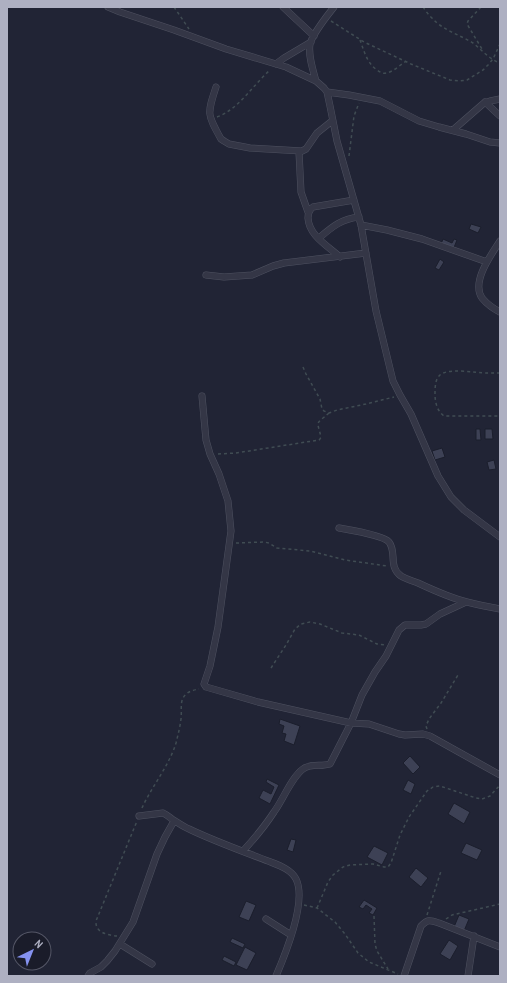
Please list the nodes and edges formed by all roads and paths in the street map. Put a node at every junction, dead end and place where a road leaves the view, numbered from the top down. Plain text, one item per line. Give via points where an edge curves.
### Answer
1 (108, 7) edge
2 (174, 7) edge
3 (283, 7) edge
4 (334, 7) edge
5 (424, 7) edge
6 (481, 7) edge
7 (326, 18) junction
8 (314, 36) junction
9 (194, 37) junction
10 (360, 40) junction
11 (311, 42) junction
12 (500, 44) edge
13 (483, 52) junction
14 (493, 59) junction
15 (406, 62) junction
16 (500, 63) edge
17 (276, 64) junction
18 (316, 81) junction
19 (216, 87) dead end
20 (327, 92) junction
21 (363, 97) junction
22 (500, 99) edge
23 (485, 102) junction
24 (500, 116) edge
25 (210, 119) junction
26 (332, 121) junction
27 (453, 130) junction
28 (500, 143) edge
29 (299, 152) junction
30 (345, 167) junction
31 (354, 200) junction
32 (308, 212) junction
33 (359, 217) junction
34 (361, 225) junction
35 (318, 238) junction
36 (500, 241) edge
37 (366, 253) junction
38 (340, 256) junction
39 (487, 262) junction
40 (206, 275) dead end
41 (500, 312) edge
42 (303, 367) dead end
43 (500, 373) edge
44 (202, 396) dead end
45 (400, 396) junction
46 (329, 413) junction
47 (500, 416) edge
48 (210, 454) junction
49 (339, 528) dead end
50 (500, 537) edge
51 (228, 545) junction
52 (394, 566) junction
53 (466, 602) junction
54 (500, 609) edge
55 (391, 645) junction
56 (271, 668) dead end
57 (458, 675) dead end
58 (351, 723) junction
59 (430, 736) junction
60 (500, 775) edge
61 (500, 785) edge
62 (139, 816) dead end
63 (174, 821) junction
64 (243, 851) junction
65 (441, 871) dead end
66 (298, 904) junction
67 (500, 904) edge
68 (318, 908) junction
69 (374, 916) dead end
70 (266, 919) dead end
71 (426, 921) junction
72 (439, 923) junction
73 (291, 934) junction
74 (474, 936) junction
75 (120, 944) junction
76 (500, 947) edge
77 (152, 964) dead end
78 (388, 969) junction
79 (402, 975) edge
80 (88, 976) edge
81 (276, 976) edge
82 (468, 976) edge

1 - 9 street
2 - 9 path
3 - 8 street
4 - 7 street
5 - 13 path via 433,20 465,38
6 - 13 path via 467,24
7 - 8 street
7 - 10 path
8 - 11 street
9 - 17 street
10 - 15 path
10 - 15 path via 366,58 381,73 391,71
11 - 17 street
11 - 18 street via 312,68
12 - 14 path
13 - 14 path
14 - 15 path via 473,77 459,81 450,80
14 - 16 path
17 - 18 street
17 - 25 path via 240,102 224,114
18 - 20 street
19 - 25 street via 209,108
20 - 21 street
20 - 26 street
21 - 27 street via 380,101 419,121
21 - 30 path via 356,108 351,146
22 - 23 street
23 - 24 street
23 - 27 street
25 - 29 street via 221,139 229,144
26 - 29 street
26 - 30 street
27 - 28 street
29 - 32 street via 301,192
30 - 31 street
31 - 32 street via 313,207
31 - 33 street
32 - 35 street via 310,226
33 - 34 street
33 - 35 street via 338,223
34 - 37 street
34 - 39 street via 422,239
35 - 38 street
36 - 39 street
37 - 38 street
37 - 45 street via 381,335 393,381
38 - 40 street via 284,263 252,275
39 - 41 street via 482,271 479,290 482,299
42 - 46 path via 320,399 322,409
43 - 47 path via 443,373 437,378 435,390 437,408 444,416
44 - 48 street via 204,427
45 - 46 path
45 - 50 street via 411,414 438,476 451,497
46 - 48 path via 317,424 321,437 319,440 236,453
48 - 51 street via 228,501 231,531
49 - 52 street via 386,540 390,543
51 - 52 path via 264,542 278,548
51 - 58 street via 218,627 204,684 206,687 258,702
52 - 53 street via 401,576
53 - 54 street
53 - 55 street via 440,614 426,624 406,625 399,630
55 - 56 path via 377,644 359,635 310,622 295,629
55 - 58 street via 362,695
57 - 59 path via 426,726
58 - 59 street via 369,724 399,734
58 - 64 street via 330,764 308,766 303,769
59 - 60 street
61 - 68 path via 490,796 482,799 440,786 427,791 409,817 388,867 373,864 342,868 330,879
62 - 63 street via 163,813
63 - 64 street
63 - 75 street via 157,854 133,922
64 - 66 street via 290,872 296,878
65 - 71 path
66 - 68 path
66 - 73 street
67 - 72 path via 452,915
68 - 78 path via 335,922 358,953 369,962
69 - 78 path via 375,944
70 - 73 street
71 - 72 street
71 - 79 street via 421,926
72 - 74 street
73 - 81 street
74 - 76 street
74 - 82 street
75 - 77 street
75 - 80 street via 104,964
78 - 79 path

